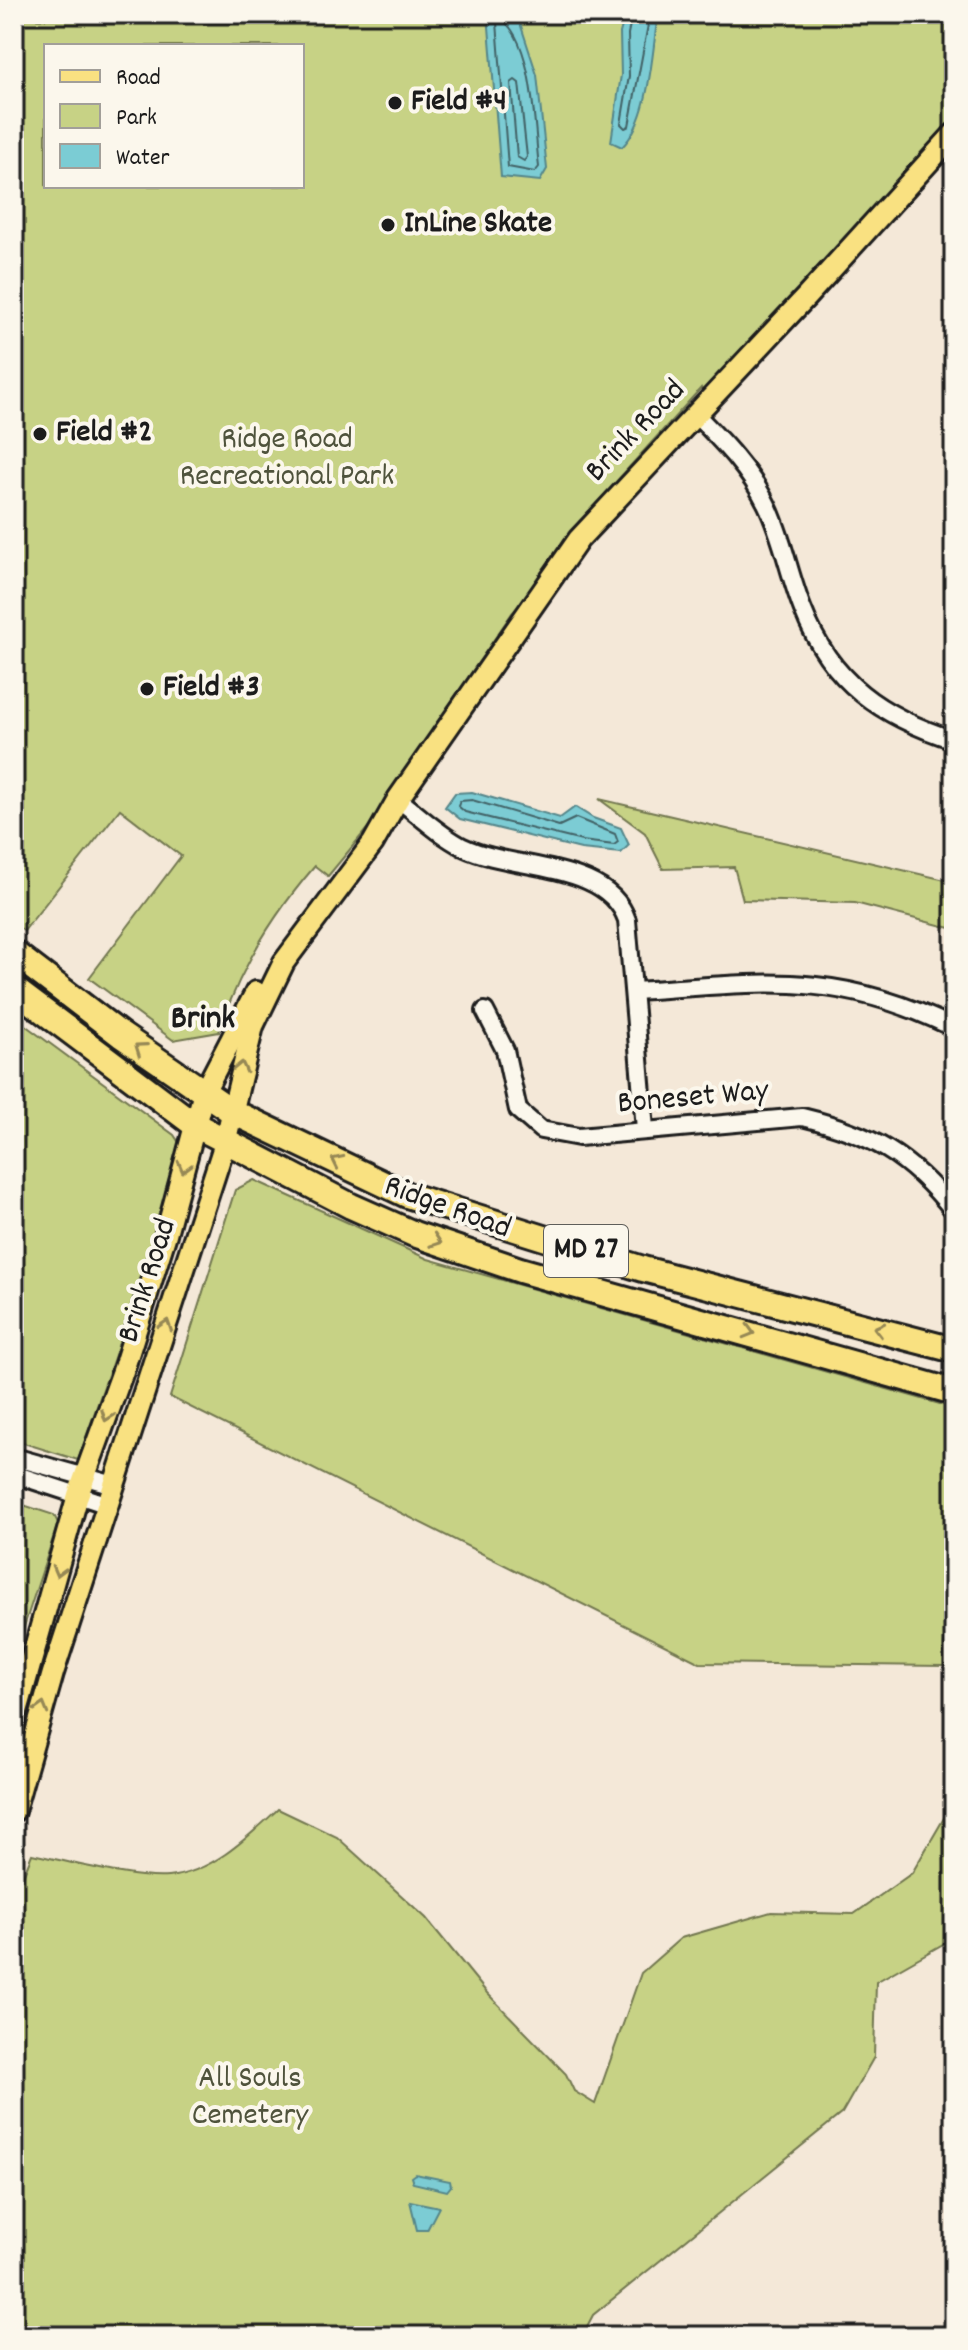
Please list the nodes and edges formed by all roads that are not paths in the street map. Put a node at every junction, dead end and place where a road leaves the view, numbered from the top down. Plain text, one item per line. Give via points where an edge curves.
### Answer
1 (954, 134) edge
2 (695, 414) junction
3 (954, 740) edge
4 (398, 799) junction
5 (14, 953) edge
6 (14, 989) edge
7 (634, 991) junction
8 (485, 1011) dead end
9 (954, 1028) edge
10 (204, 1092) junction
11 (233, 1112) junction
12 (195, 1125) junction
13 (645, 1129) junction
14 (225, 1143) junction
15 (954, 1211) edge
16 (954, 1350) edge
17 (954, 1392) edge
18 (14, 1457) edge
19 (14, 1474) edge
20 (114, 1485) junction
21 (82, 1486) junction
22 (108, 1505) junction
23 (14, 1722) edge
24 (14, 1811) edge

1 - 2 main road, Brink Road
2 - 3 street via 731,450 766,502 803,610 841,675 891,716
2 - 4 main road, Brink Road via 579,539
4 - 7 street via 465,848 587,879 609,891 627,920
4 - 10 main road, Brink Road via 271,964
11 -> 4 main road, Brink Road via 244,1052 284,962 373,843
10 -> 5 highway, Ridge Road / MD 27
6 - 12 highway, Ridge Road / MD 27
7 - 9 street via 809,983 876,996
7 - 13 street
8 - 13 street, Boneset Way via 505,1050 518,1110 541,1130 579,1137
10 - 11 highway, Ridge Road / MD 27
10 - 12 main road, Brink Road
11 - 14 main road, Brink Road
16 -> 11 highway, Ridge Road / MD 27 via 643,1269 407,1195
12 - 14 highway, Ridge Road / MD 27
12 -> 21 main road, Brink Road via 133,1340
13 - 15 street, Boneset Way via 802,1117 833,1124 907,1160
14 -> 17 highway, Ridge Road / MD 27 via 429,1239 520,1270
20 -> 14 main road, Brink Road
18 - 21 street
19 - 21 street
20 - 21 street
20 - 22 main road, Brink Road
21 - 22 street
21 -> 23 main road, Brink Road
24 -> 22 main road, Brink Road

